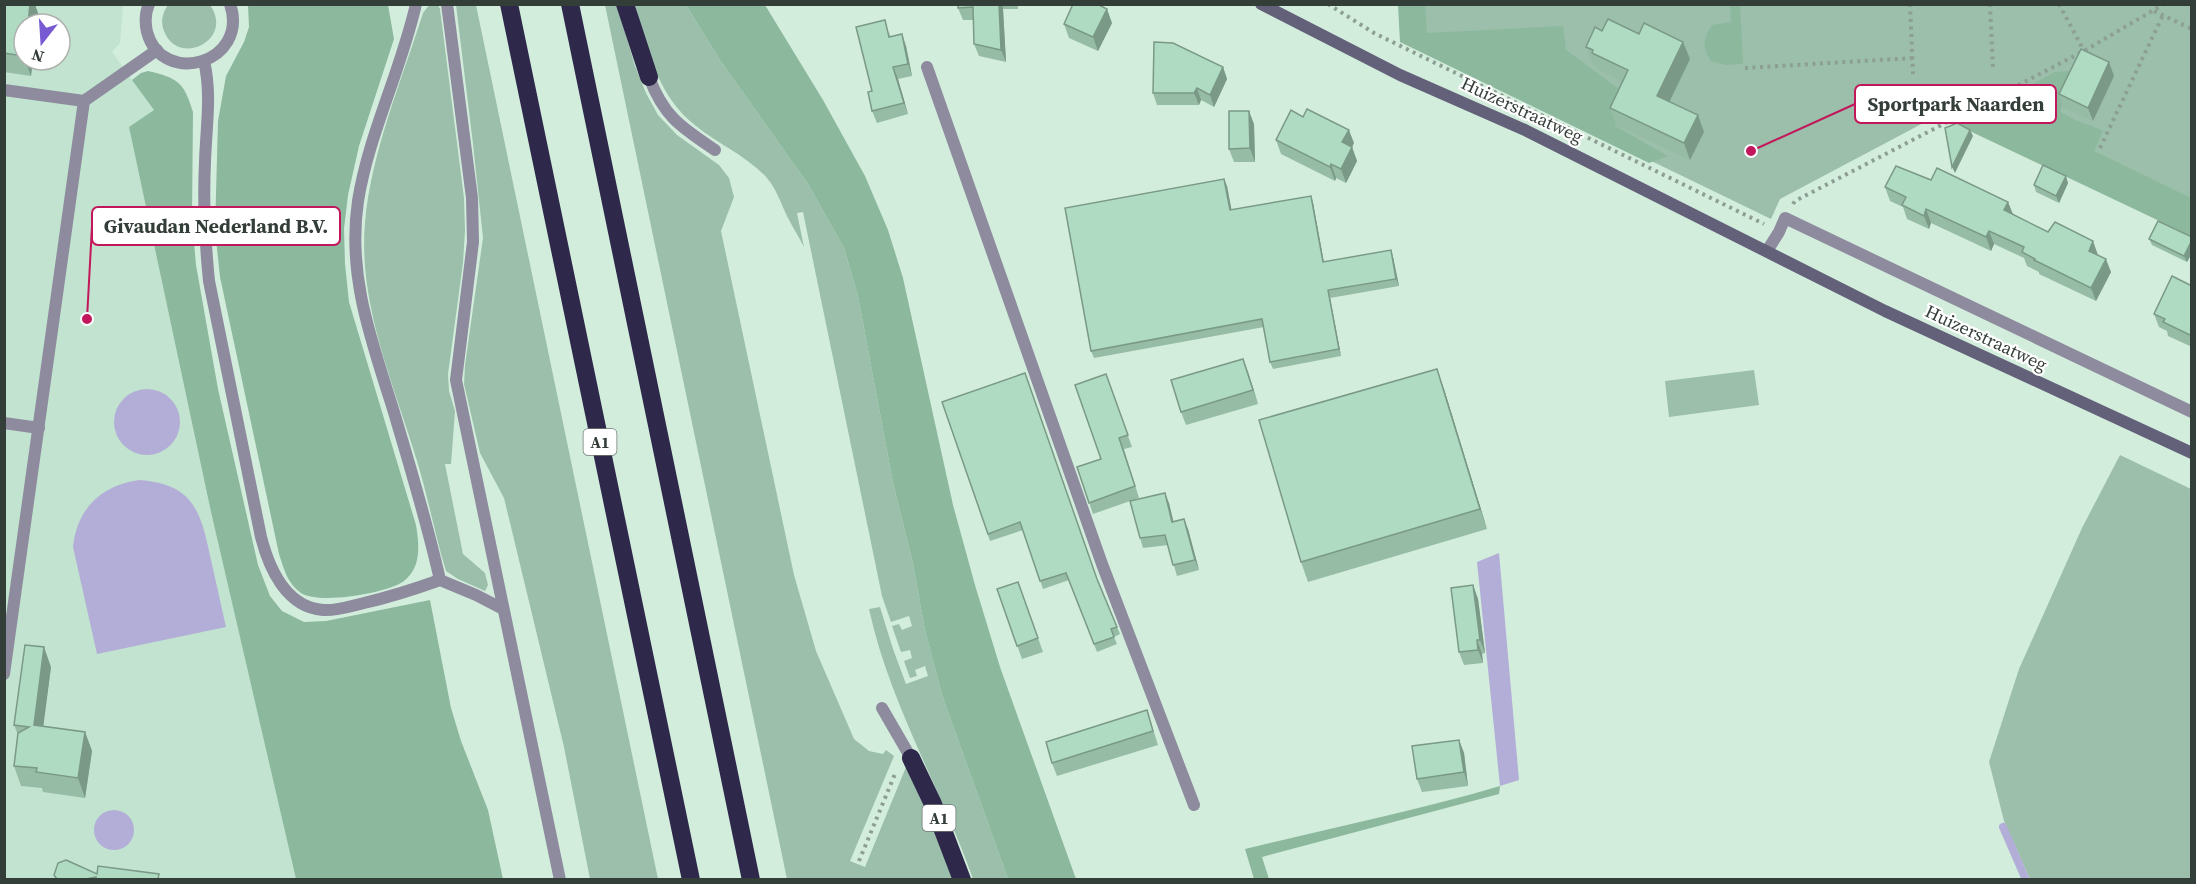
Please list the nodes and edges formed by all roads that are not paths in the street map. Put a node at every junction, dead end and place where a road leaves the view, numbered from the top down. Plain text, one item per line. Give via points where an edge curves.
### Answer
1 (149, 4) edge
2 (230, 4) edge
3 (416, 4) edge
4 (447, 4) edge
5 (509, 4) edge
6 (570, 4) edge
7 (626, 4) edge
8 (1261, 4) edge
9 (157, 50) junction
10 (204, 61) junction
11 (927, 67) dead end
12 (649, 77) joint
13 (4, 90) edge
14 (84, 101) junction
15 (715, 150) dead end
16 (1767, 251) junction
17 (2192, 412) edge
18 (4, 423) edge
19 (39, 428) junction
20 (2192, 453) edge
21 (440, 580) junction
22 (503, 609) junction
23 (4, 674) edge
24 (882, 708) dead end
25 (908, 753) joint
26 (1194, 805) dead end
27 (560, 879) edge
28 (691, 879) edge
29 (751, 879) edge
30 (962, 879) edge

1 - 9 street via 145,24
2 - 10 street via 230,37 222,49
3 - 21 street via 363,171 355,254 361,306
4 - 22 street via 473,225 456,380
5 - 28 highway, A1
6 - 29 highway
7 - 12 highway
8 - 16 street, Huizerstraatweg
9 - 10 street via 182,64
9 - 14 street
10 - 21 street via 209,90 204,187 209,281 269,562 294,599 304,606 326,610 399,594
11 - 26 street via 1102,564
12 - 15 street via 660,103 672,118
13 - 14 street
14 - 19 street
16 - 17 street, Huizerstraatweg via 1785,218
16 - 20 street, Huizerstraatweg via 1885,311
18 - 19 street
19 - 23 street
21 - 22 street
22 - 27 street
24 - 25 street, A1
25 - 30 highway, A1

